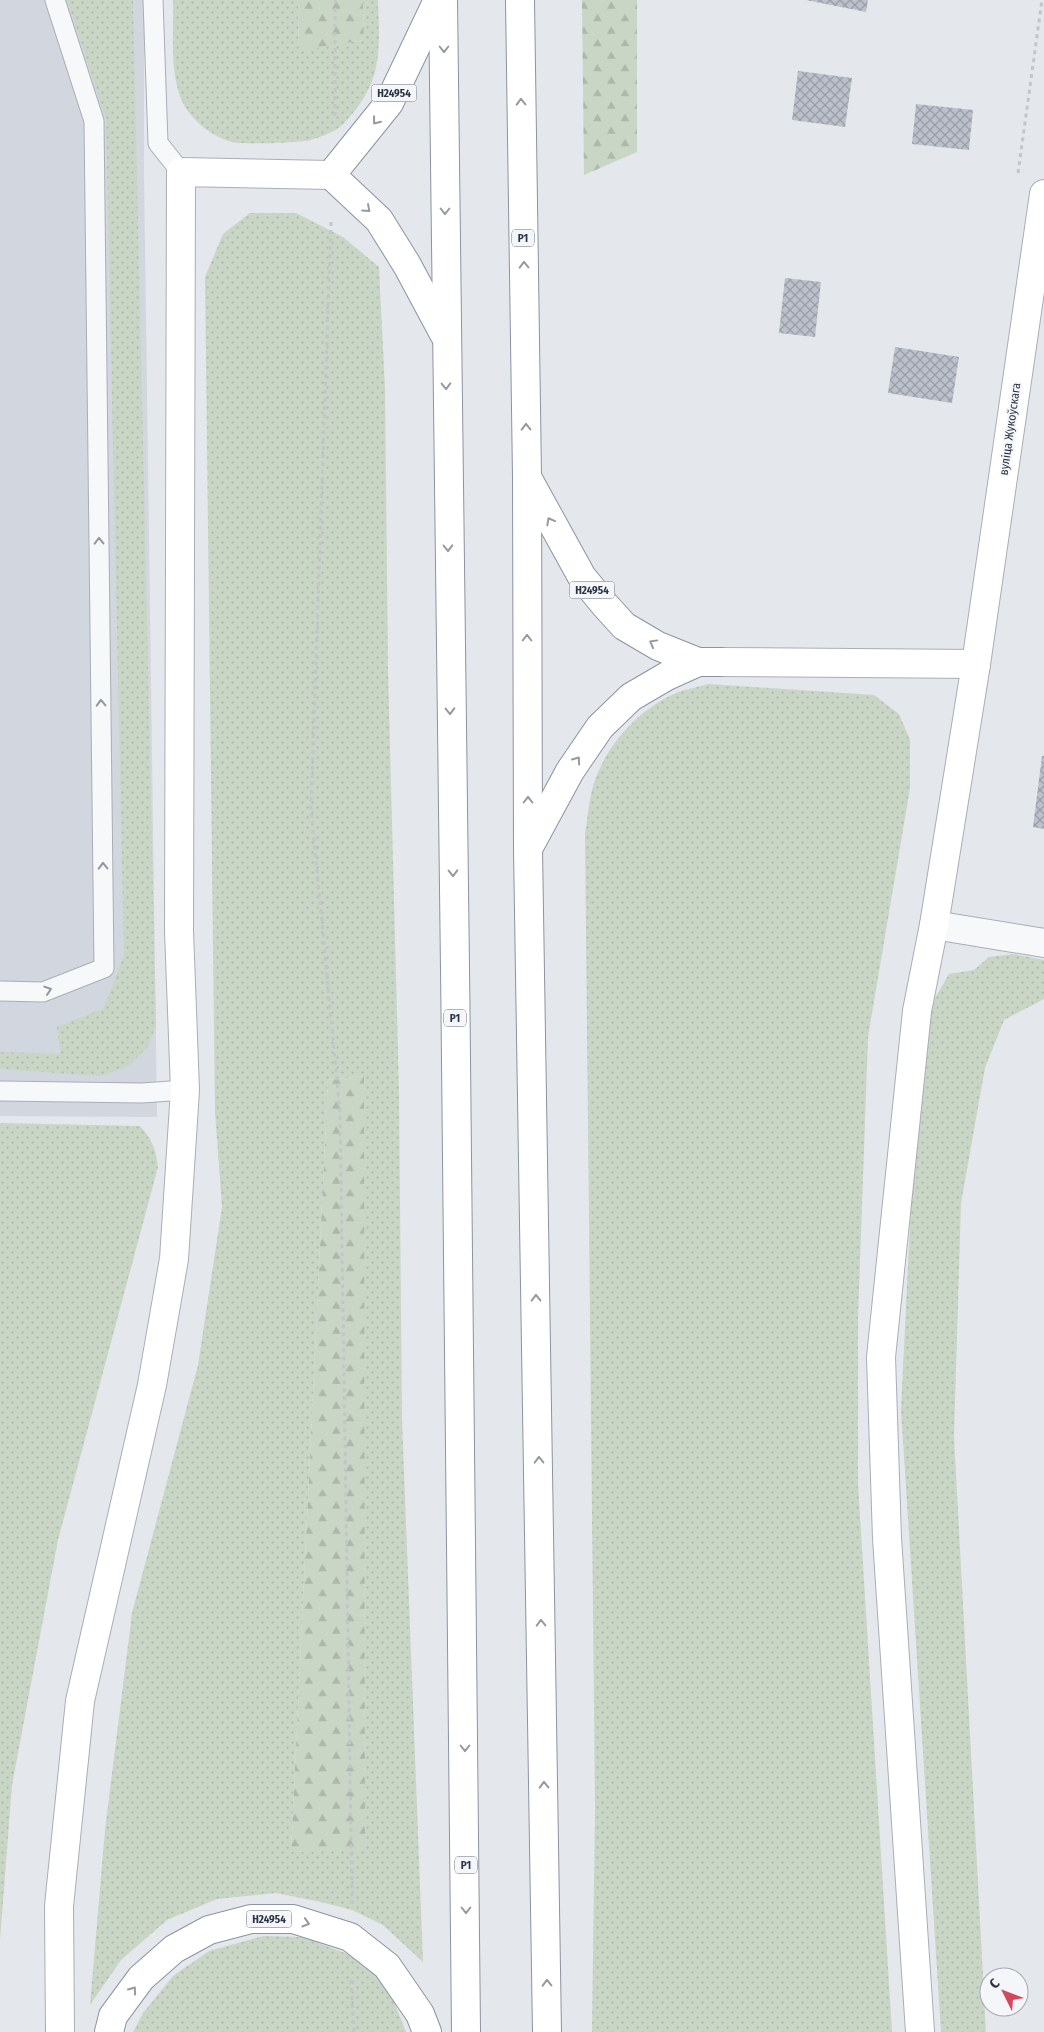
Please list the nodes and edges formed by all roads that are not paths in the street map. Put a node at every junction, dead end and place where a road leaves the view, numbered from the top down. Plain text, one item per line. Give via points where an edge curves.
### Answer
1 (55, 0) edge
2 (153, 0) edge
3 (438, 0) edge
4 (444, 0) edge
5 (520, 0) edge
6 (181, 172) junction
7 (331, 175) junction
8 (1044, 194) edge
9 (446, 337) junction
10 (527, 476) junction
11 (709, 662) junction
12 (976, 664) junction
13 (528, 849) junction
14 (934, 925) junction
15 (1044, 943) edge
16 (0, 991) edge
17 (185, 1090) junction
18 (0, 1091) edge
19 (60, 2032) edge
20 (108, 2032) edge
21 (427, 2032) edge
22 (466, 2032) edge
23 (547, 2032) edge
24 (920, 2032) edge

16 -> 1 lane via 43,992 104,968 94,121
2 - 6 lane via 158,143
3 -> 7 main road, Н24954 via 390,103
4 -> 9 main road, Р1
10 -> 5 main road, Р1
6 - 7 main road
6 - 17 main road via 179,931
7 -> 9 main road via 379,220
8 - 12 main road, вуліца Жукоўскага
9 -> 22 main road, Р1 via 465,1709
11 -> 10 main road, Н24954 via 658,646 624,626 582,577
13 -> 10 main road, Р1
11 - 12 main road, Н24954
13 -> 11 main road, Н24954 via 570,771 600,727 631,698 667,676
12 - 14 main road, вуліца Жукоўскага
23 -> 13 main road, Р1
14 - 15 street
14 - 24 main road, вуліца Жукоўскага via 917,1011 882,1357 887,1538
17 - 18 lane via 142,1093
17 - 19 main road via 174,1259 152,1385 80,1701 59,1906
20 -> 21 main road, Н24954 via 113,2016 141,1978 174,1950 209,1930 251,1919 293,1919 350,1937 387,1966 420,2014

